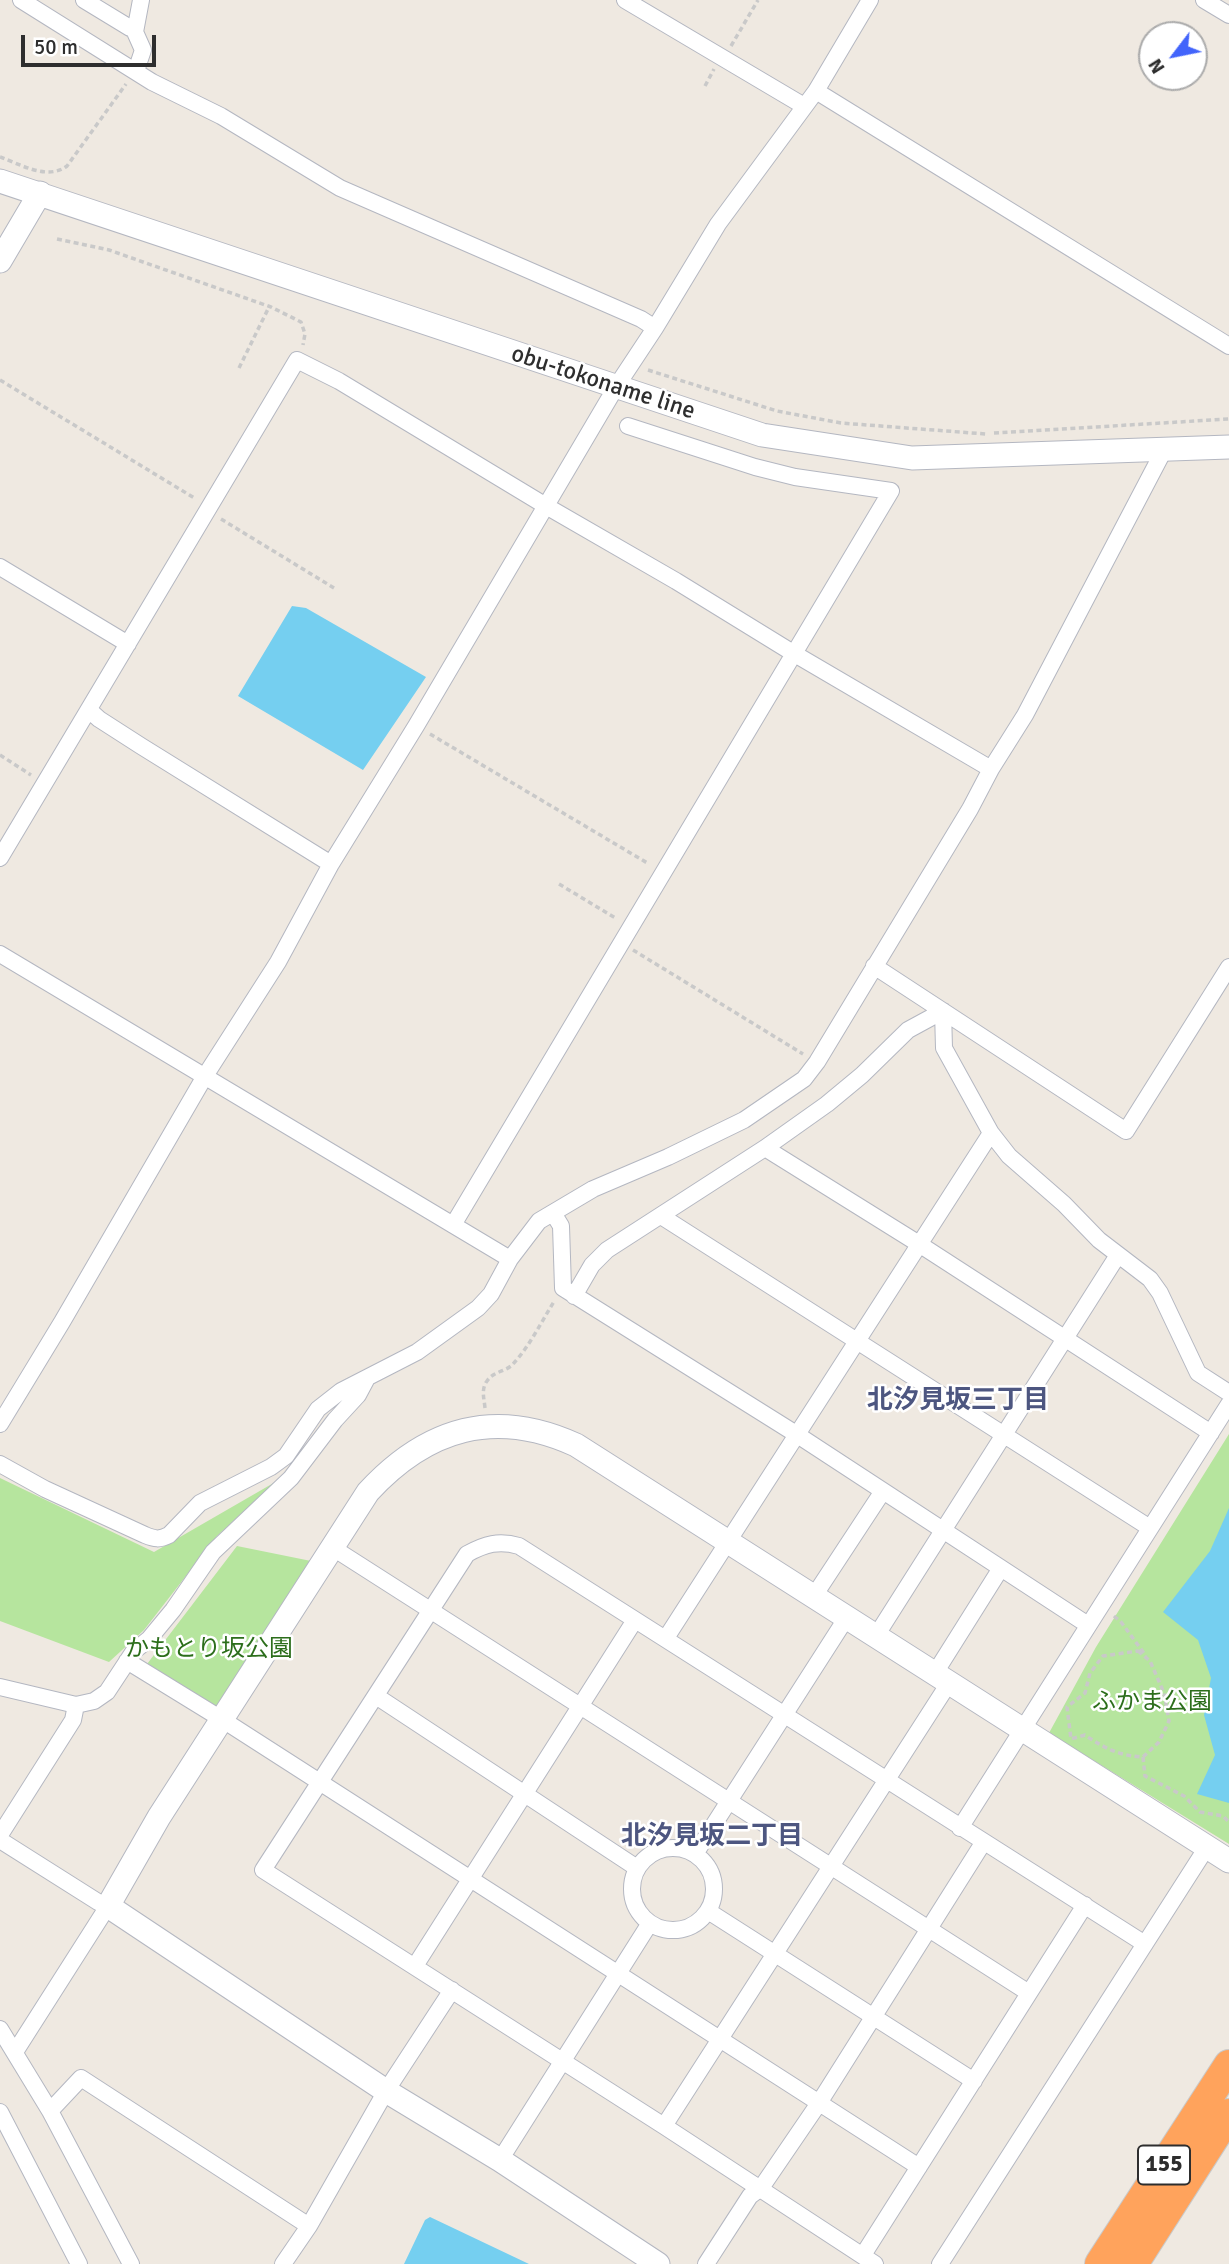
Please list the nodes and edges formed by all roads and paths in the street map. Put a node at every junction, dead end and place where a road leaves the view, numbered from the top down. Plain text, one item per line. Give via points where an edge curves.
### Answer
1 (21, 0) edge
2 (85, 0) edge
3 (141, 0) edge
4 (625, 0) edge
5 (870, 0) edge
6 (1204, 0) edge
7 (1229, 15) edge
8 (135, 29) junction
9 (136, 71) junction
10 (816, 91) junction
11 (804, 106) junction
12 (0, 157) edge
13 (0, 181) edge
14 (40, 193) junction
15 (57, 239) dead end
16 (0, 261) edge
17 (270, 307) junction
18 (655, 328) junction
19 (1229, 346) edge
20 (297, 360) junction
21 (632, 362) junction
22 (239, 368) dead end
23 (0, 380) edge
24 (616, 387) junction
25 (1229, 419) edge
26 (628, 426) dead end
27 (1229, 447) edge
28 (1164, 450) junction
29 (545, 506) junction
30 (208, 509) junction
31 (0, 567) edge
32 (334, 587) dead end
33 (128, 644) junction
34 (793, 653) junction
35 (89, 710) junction
36 (416, 726) junction
37 (0, 755) edge
38 (991, 769) junction
39 (45, 783) junction
40 (0, 858) edge
41 (331, 864) junction
42 (664, 873) junction
43 (559, 884) dead end
44 (631, 928) junction
45 (622, 944) junction
46 (0, 954) edge
47 (874, 966) junction
48 (1229, 967) edge
49 (943, 1011) junction
50 (817, 1062) junction
51 (205, 1076) junction
52 (990, 1133) junction
53 (765, 1148) junction
54 (553, 1213) junction
55 (661, 1216) junction
56 (453, 1225) junction
57 (919, 1244) junction
58 (1118, 1255) junction
59 (510, 1259) junction
60 (568, 1292) junction
61 (1065, 1339) junction
62 (856, 1340) junction
63 (366, 1380) junction
64 (1229, 1393) edge
65 (1229, 1405) edge
66 (0, 1424) edge
67 (487, 1427) junction
68 (1211, 1433) junction
69 (796, 1434) junction
70 (1004, 1434) junction
71 (0, 1464) edge
72 (883, 1491) junction
73 (1150, 1528) junction
74 (943, 1531) junction
75 (728, 1540) junction
76 (332, 1548) junction
77 (1001, 1568) junction
78 (814, 1596) junction
79 (1100, 1605) junction
80 (430, 1609) junction
81 (847, 1617) junction
82 (635, 1620) junction
83 (1088, 1625) junction
84 (876, 1636) junction
85 (666, 1638) junction
86 (127, 1661) junction
87 (1150, 1661) junction
88 (942, 1678) junction
89 (0, 1687) edge
90 (376, 1696) junction
91 (76, 1705) junction
92 (580, 1706) junction
93 (784, 1715) junction
94 (223, 1720) junction
95 (1022, 1729) junction
96 (1143, 1757) junction
97 (886, 1780) junction
98 (319, 1783) junction
99 (523, 1793) junction
100 (730, 1802) junction
101 (1229, 1822) edge
102 (960, 1828) junction
103 (0, 1835) edge
104 (0, 1840) edge
105 (983, 1843) junction
106 (1207, 1847) junction
107 (695, 1854) junction
108 (1229, 1861) edge
109 (831, 1867) junction
110 (638, 1868) junction
111 (468, 1879) junction
112 (1085, 1905) junction
113 (108, 1906) junction
114 (708, 1911) junction
115 (650, 1923) junction
116 (928, 1929) junction
117 (1145, 1944) junction
118 (775, 1954) junction
119 (415, 1966) junction
120 (618, 1975) junction
121 (452, 1990) junction
122 (1028, 1993) junction
123 (874, 2017) junction
124 (0, 2029) edge
125 (720, 2040) junction
126 (15, 2052) junction
127 (564, 2061) junction
128 (1229, 2065) edge
129 (974, 2081) junction
130 (386, 2091) junction
131 (819, 2103) junction
132 (50, 2111) junction
133 (0, 2112) edge
134 (1229, 2113) edge
135 (664, 2126) junction
136 (500, 2160) junction
137 (919, 2167) junction
138 (761, 2188) junction
139 (309, 2226) junction
140 (869, 2260) edge
141 (79, 2264) edge
142 (131, 2264) edge
143 (283, 2264) edge
144 (658, 2264) edge
145 (706, 2264) edge
146 (940, 2264) edge
147 (1100, 2264) edge
148 (1133, 2264) edge

1 - 9 street
2 - 8 street
3 - 8 street
4 - 11 street
5 - 10 street
6 - 7 street
8 - 9 street via 143,50
9 - 12 path via 60,171 43,172
9 - 18 street via 340,188
10 - 11 street
10 - 19 street
11 - 18 street via 718,224
13 - 14 street, obu-tokoname line
14 - 16 street
14 - 24 street, obu-tokoname line
15 - 17 path via 109,250
17 - 20 path via 304,327
17 - 22 path
18 - 21 street
20 - 29 street
20 - 30 street
21 - 24 street
21 - 25 path via 777,411 853,424 986,433
23 - 30 path
24 - 28 street, obu-tokoname line via 761,435 912,458
24 - 29 street
26 - 34 street via 782,474 891,491
27 - 28 street, obu-tokoname line
28 - 38 street via 1025,715
29 - 34 street
29 - 36 street
30 - 32 path
30 - 33 street
31 - 33 street
33 - 35 street
34 - 38 street
34 - 42 street
35 - 39 street
35 - 41 street
36 - 41 street
36 - 42 path
37 - 39 path
38 - 47 street
39 - 40 street
41 - 51 street via 278,962
42 - 44 street
43 - 44 path
44 - 45 street
45 - 50 path
45 - 56 street
46 - 51 street
47 - 49 street
47 - 50 street
48 - 49 street via 1126,1131
49 - 52 street via 944,1048
49 - 53 street via 908,1030 853,1082
50 - 54 street via 804,1079 744,1120 593,1189
51 - 56 street
51 - 66 street
52 - 57 street
52 - 58 street via 1009,1156
53 - 55 street
53 - 57 street
54 - 59 street via 539,1221
54 - 60 street via 561,1226
55 - 60 street via 607,1250
55 - 62 street
56 - 59 street
57 - 61 street
57 - 62 street
58 - 61 street
58 - 64 street via 1150,1279 1160,1293 1198,1373
59 - 63 street via 478,1308 417,1352
60 - 67 path via 509,1368 487,1381 483,1390
60 - 69 street
61 - 68 street
61 - 70 street
62 - 69 street
62 - 70 street
63 - 71 street via 341,1391 318,1409 286,1456 200,1503 162,1539 45,1489
63 - 86 street via 292,1478 213,1552 173,1610
65 - 68 street
67 - 75 street via 553,1434
67 - 76 street via 431,1441 388,1470
68 - 73 street
69 - 72 street
69 - 75 street
70 - 73 street
70 - 74 street
72 - 74 street
72 - 78 street
73 - 79 street
74 - 77 street
74 - 84 street
75 - 78 street
75 - 85 street
76 - 80 street
76 - 94 street
77 - 83 street
77 - 88 street
78 - 81 street
79 - 83 street
79 - 87 path via 1121,1622
80 - 82 street via 467,1554 505,1542 519,1546
80 - 90 street
80 - 92 street
81 - 84 street
81 - 93 street
82 - 85 street
82 - 92 street
83 - 95 street
84 - 88 street
85 - 93 street
86 - 91 street via 107,1692
86 - 94 street
87 - 96 path via 1164,1693 1169,1721 1159,1742
87 - 96 path via 1138,1651 1103,1656 1090,1673 1086,1693 1067,1707 1071,1739 1086,1735 1105,1749
88 - 95 street
88 - 97 street
89 - 91 street
90 - 98 street
90 - 99 street
91 - 103 street via 73,1720
92 - 99 street
92 - 100 street
93 - 97 street
93 - 100 street
94 - 98 street
94 - 113 street
95 - 102 street
95 - 106 street
96 - 101 path via 1145,1776 1184,1796 1200,1812 1223,1816
97 - 102 street
97 - 109 street
98 - 111 street
98 - 119 street via 263,1870
99 - 110 street
99 - 111 street
100 - 107 street
100 - 109 street
102 - 105 street
104 - 113 street
105 - 112 street
105 - 116 street
106 - 108 street
106 - 117 street
107 - 110 street via 683,1849 657,1851
107 - 114 street via 705,1863 714,1886
109 - 116 street
109 - 118 street
110 - 115 street via 633,1879 634,1904
111 - 119 street
111 - 120 street
112 - 117 street
112 - 122 street
113 - 126 street
113 - 130 street
114 - 115 street via 699,1921 675,1930
114 - 118 street
115 - 120 street
116 - 122 street
116 - 123 street
117 - 146 street
118 - 123 street
118 - 125 street
119 - 121 street
120 - 125 street
120 - 127 street
121 - 127 street
121 - 130 street
122 - 129 street
123 - 129 street
123 - 131 street
124 - 126 street
125 - 131 street
125 - 135 street
126 - 132 street
127 - 135 street
127 - 136 street
128 - 147 highway, 155
129 - 137 street
130 - 136 street
130 - 139 street
131 - 137 street
131 - 138 street
132 - 139 street via 81,2078
132 - 142 street
133 - 141 street
134 - 148 highway, 155
135 - 138 street
136 - 144 street
137 - 140 street
138 - 140 street
138 - 145 street via 750,2196
139 - 143 street

